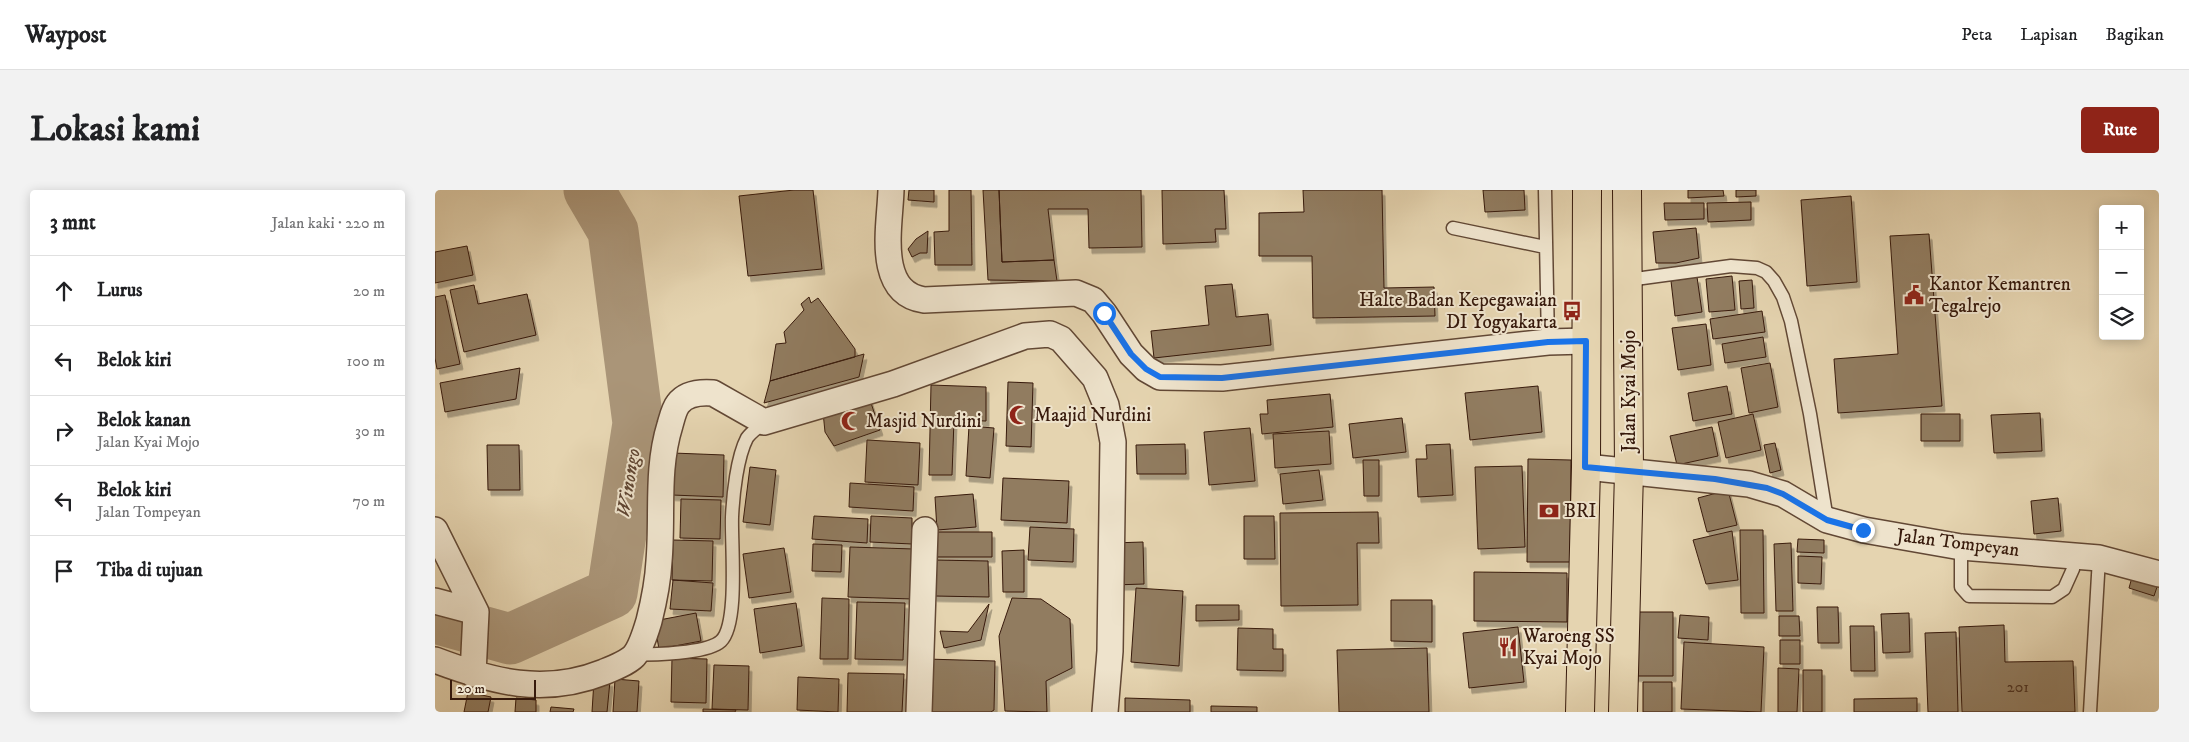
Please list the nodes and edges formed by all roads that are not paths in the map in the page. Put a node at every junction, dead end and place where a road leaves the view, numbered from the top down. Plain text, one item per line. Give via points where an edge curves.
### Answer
1 (891, 190) edge
2 (1545, 190) edge
3 (1587, 190) edge
4 (1627, 190) edge
5 (1453, 228) dead end
6 (1545, 246) junction
7 (1628, 280) junction
8 (1586, 341) junction
9 (1548, 342) junction
10 (764, 422) junction
11 (1585, 467) junction
12 (1629, 471) junction
13 (1827, 520) junction
14 (435, 530) edge
15 (925, 530) dead end
16 (1961, 546) junction
17 (2075, 556) junction
18 (2099, 558) junction
19 (2159, 574) edge
20 (435, 601) edge
21 (477, 612) junction
22 (635, 655) junction
23 (435, 660) edge
24 (473, 663) junction
25 (919, 712) edge
26 (1105, 712) edge
27 (1580, 712) edge
28 (1623, 712) edge
29 (2090, 712) edge

1 - 9 street via 889,266 894,281 905,293 924,300 1077,293 1093,300 1131,354 1160,377 1222,378
2 - 6 lane
3 - 8 main road
4 - 7 main road, Jalan Kyai Mojo
5 - 6 lane
6 - 9 lane
7 - 12 main road, Jalan Kyai Mojo
7 - 13 lane via 1731,266 1757,268 1774,281 1791,321
8 - 9 street
8 - 11 main road
10 - 22 lane via 747,438 737,475 732,517 729,628 721,641 709,647
10 - 22 street via 713,393 693,394 677,405 662,461 655,597
10 - 26 street via 893,384 1025,336 1050,334 1061,339 1095,378 1106,406 1113,442 1110,651
11 - 12 street, Jalan Tompeyan
11 - 27 main road
12 - 13 street, Jalan Tompeyan via 1715,479 1767,488
12 - 28 main road, Jalan Kyai Mojo
13 - 16 street, Jalan Tompeyan via 1863,530
14 - 21 street
15 - 25 street
16 - 17 street, Jalan Tompeyan
16 - 17 lane via 1961,587 1969,596 2052,597 2064,589
17 - 18 street, Jalan Tompeyan
18 - 19 street, Jalan Tompeyan
18 - 29 lane
20 - 21 street
21 - 24 street
22 - 24 street via 587,679 551,685 527,686
23 - 24 street

